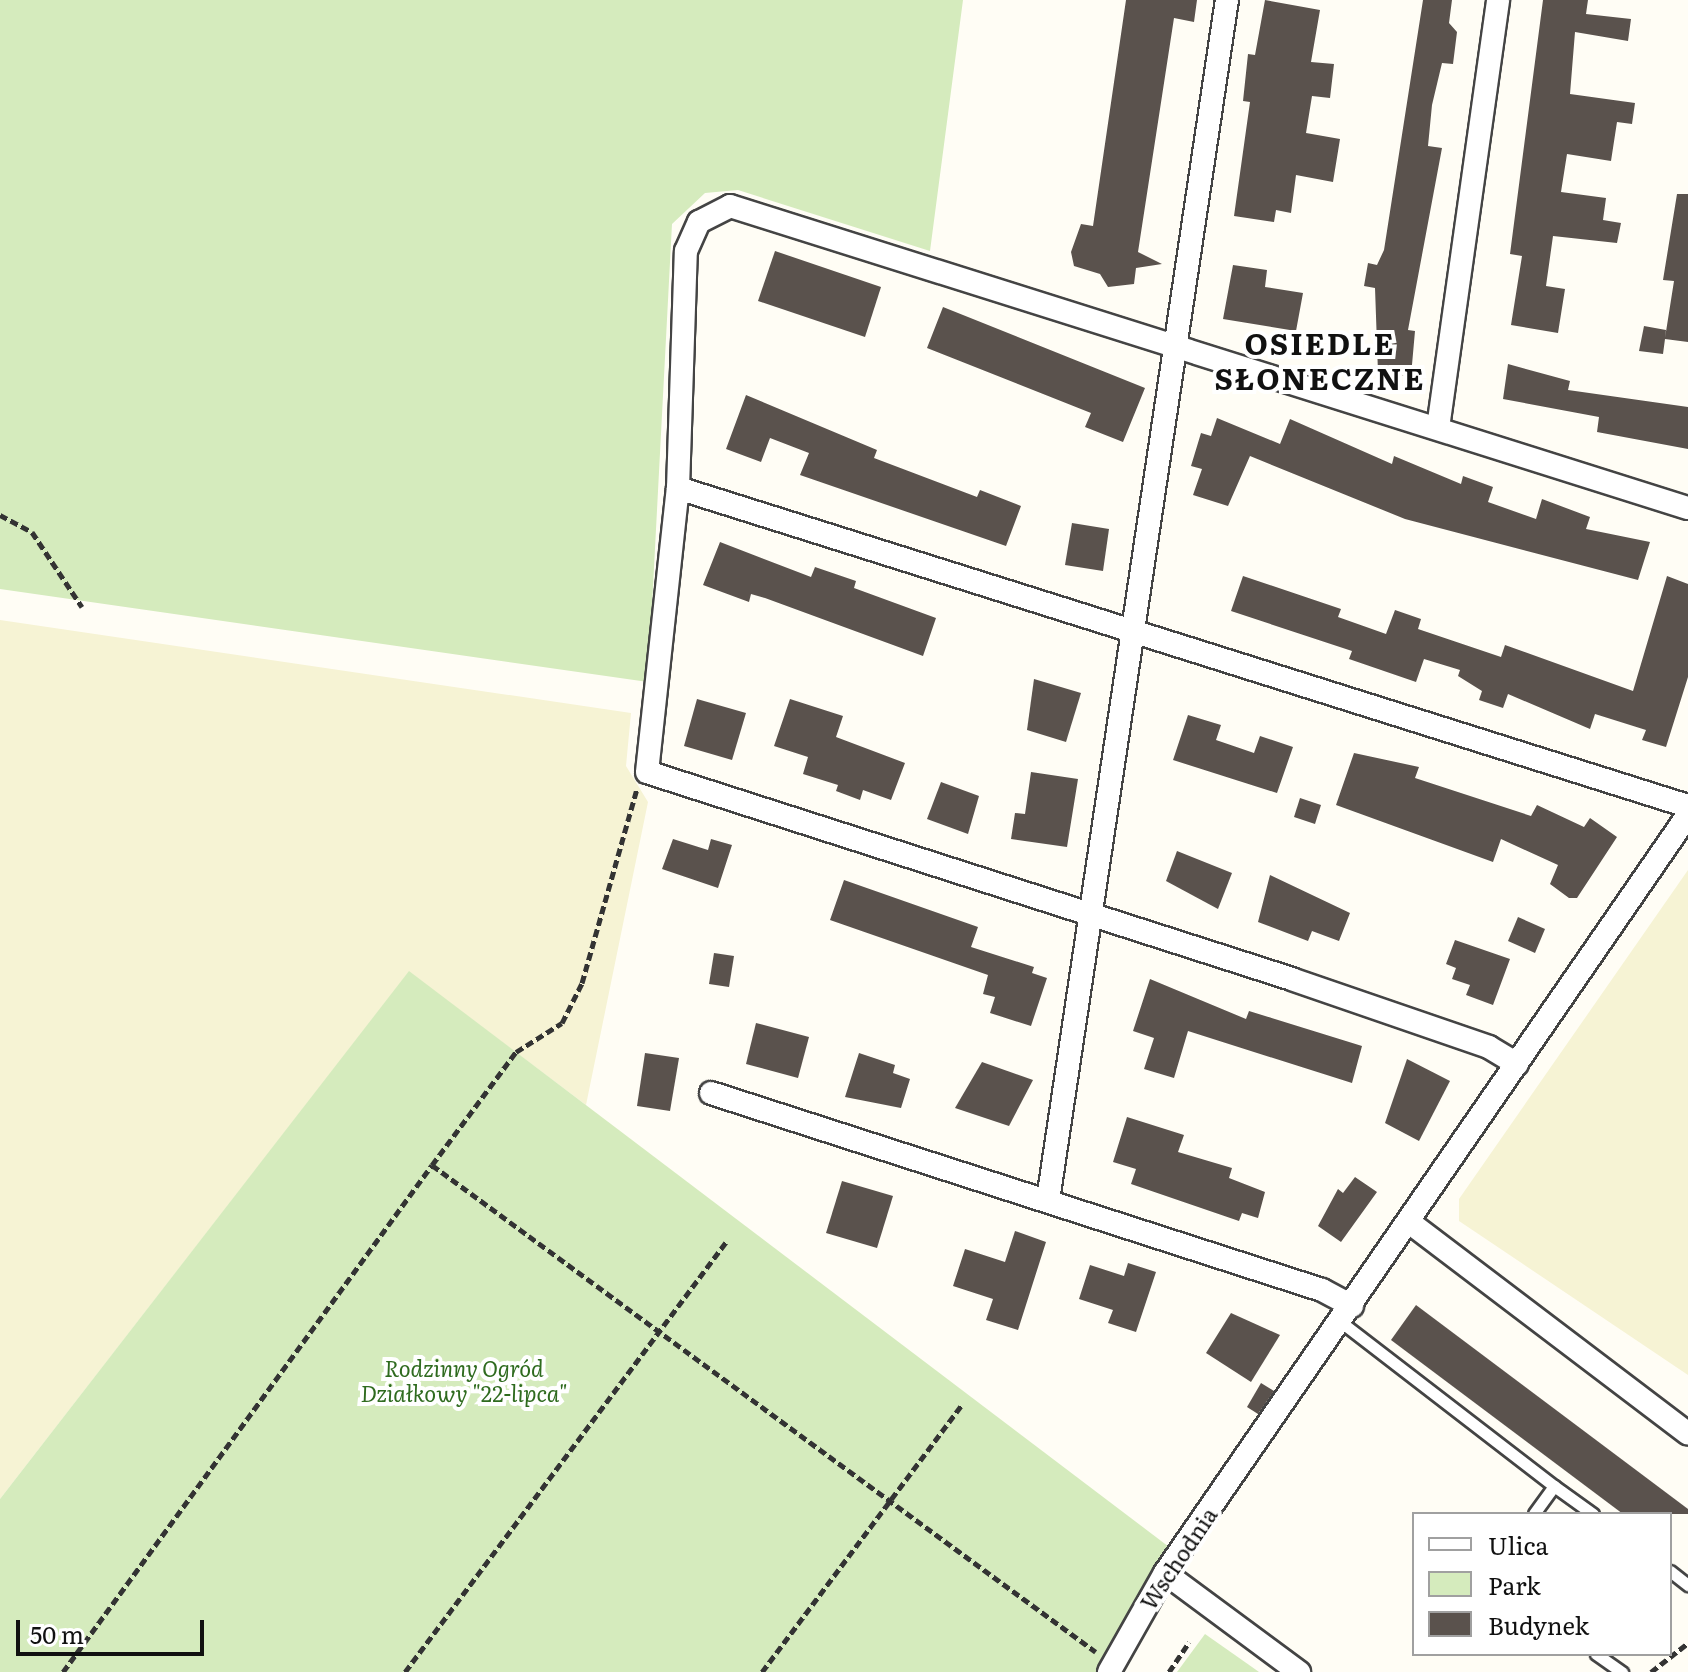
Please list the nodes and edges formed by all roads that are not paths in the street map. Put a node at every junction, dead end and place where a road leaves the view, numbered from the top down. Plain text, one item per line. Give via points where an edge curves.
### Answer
1 (1227, 0) edge
2 (1498, 0) edge
3 (1179, 348) junction
4 (1438, 428) junction
5 (678, 488) junction
6 (1688, 508) edge
7 (1134, 633) junction
8 (1688, 806) edge
9 (1688, 815) edge
10 (1094, 917) junction
11 (1517, 1064) junction
12 (711, 1093) dead end
13 (1048, 1200) junction
14 (1409, 1222) junction
15 (1346, 1314) junction
16 (1688, 1434) edge
17 (1554, 1486) junction
18 (1535, 1512) edge
19 (1590, 1512) edge
20 (1165, 1573) junction
21 (1672, 1573) edge
22 (1688, 1585) edge
23 (1599, 1656) edge
24 (1111, 1667) edge
25 (1299, 1672) edge
26 (1622, 1672) edge

1 - 3 street
2 - 4 street
3 - 4 street
3 - 5 street via 730,206 699,222 686,251
3 - 7 street
4 - 6 street
5 - 7 street
5 - 10 street via 647,772
7 - 8 street
7 - 10 street
9 - 11 street, Wschodnia
10 - 11 street via 1489,1047
10 - 13 street
11 - 14 street, Wschodnia
12 - 13 street
13 - 15 street
14 - 15 street, Wschodnia
14 - 16 street
15 - 17 lane
15 - 20 street, Wschodnia
17 - 18 lane
17 - 19 lane
20 - 24 street, Wschodnia
20 - 25 street
21 - 22 lane
23 - 26 lane

